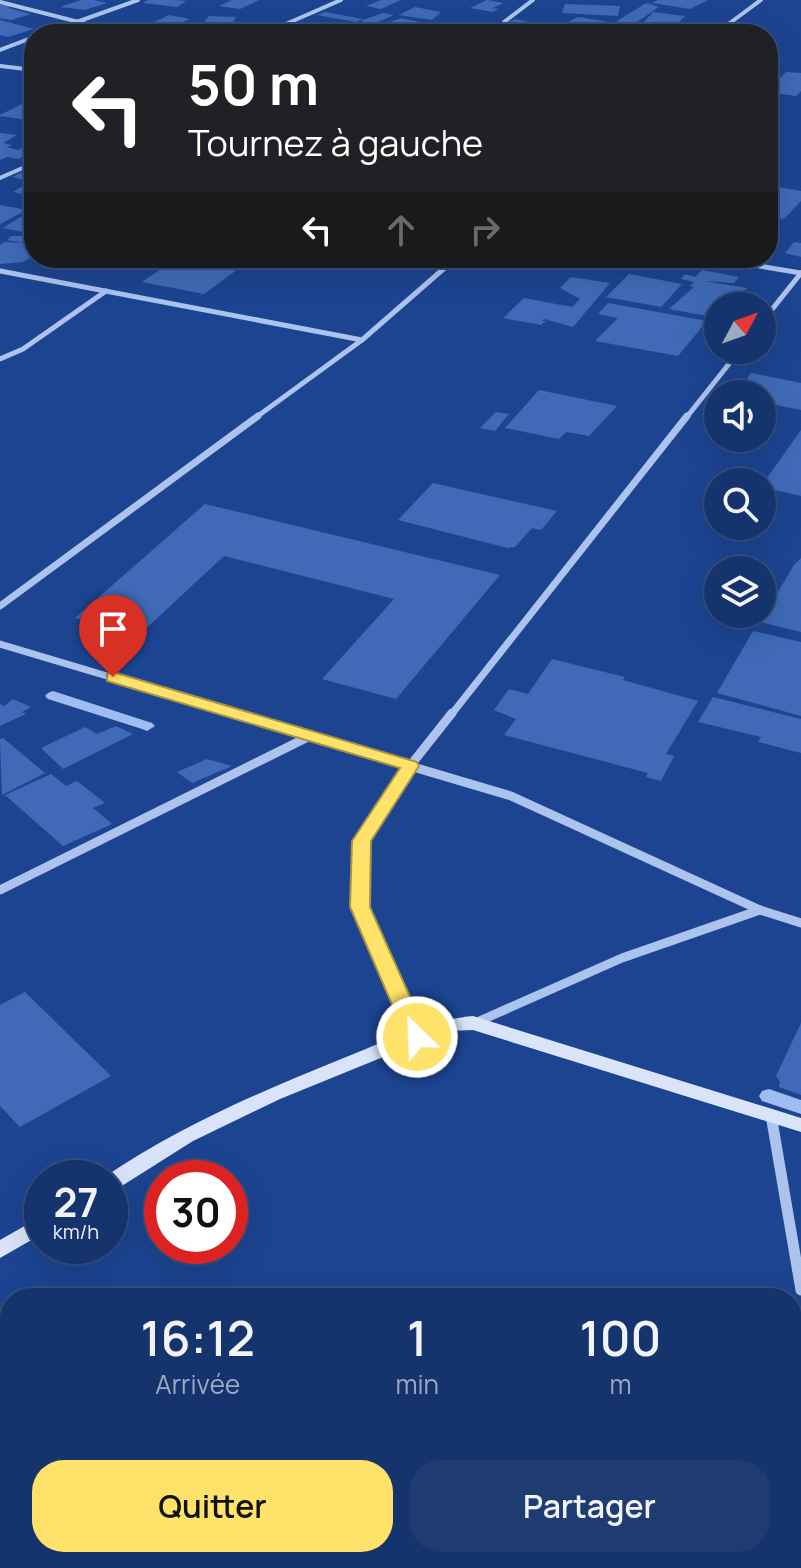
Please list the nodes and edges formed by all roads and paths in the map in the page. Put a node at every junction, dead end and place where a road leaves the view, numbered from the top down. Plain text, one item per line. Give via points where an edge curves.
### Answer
1 (138, 0) edge
2 (341, 0) edge
3 (533, 0) edge
4 (761, 0) edge
5 (0, 2) edge
6 (77, 21) junction
7 (504, 22) dead end
8 (69, 24) edge
9 (92, 24) edge
10 (286, 24) edge
11 (729, 24) edge
12 (24, 41) edge
13 (0, 50) edge
14 (0, 66) edge
15 (24, 69) edge
16 (24, 167) edge
17 (0, 178) edge
18 (445, 268) edge
19 (771, 268) edge
20 (0, 271) edge
21 (801, 273) edge
22 (106, 291) junction
23 (776, 304) edge
24 (362, 340) junction
25 (0, 359) edge
26 (729, 364) edge
27 (0, 606) edge
28 (0, 644) edge
29 (310, 736) junction
30 (410, 766) junction
31 (0, 890) edge
32 (760, 910) junction
33 (801, 923) edge
34 (473, 1023) junction
35 (417, 1037) junction
36 (771, 1114) junction
37 (801, 1125) edge
38 (128, 1172) edge
39 (24, 1235) edge
40 (0, 1250) edge
41 (801, 1288) edge

1 - 6 street
2 - 10 street
3 - 7 street
4 - 11 street
5 - 6 street
6 - 8 street
6 - 9 street
12 - 13 street
14 - 15 street
16 - 17 street
18 - 24 street
19 - 21 street
20 - 22 street
21 - 23 street
22 - 24 street
22 - 25 street via 23,349
24 - 27 street
26 - 30 street
28 - 29 street
29 - 30 street
29 - 31 street
30 - 32 street via 511,796
30 - 35 street via 362,841 360,907
32 - 33 street
32 - 34 street via 622,958
34 - 35 main road via 445,1025
34 - 36 main road
35 - 38 main road via 261,1100
36 - 37 main road
36 - 41 street
39 - 40 main road

